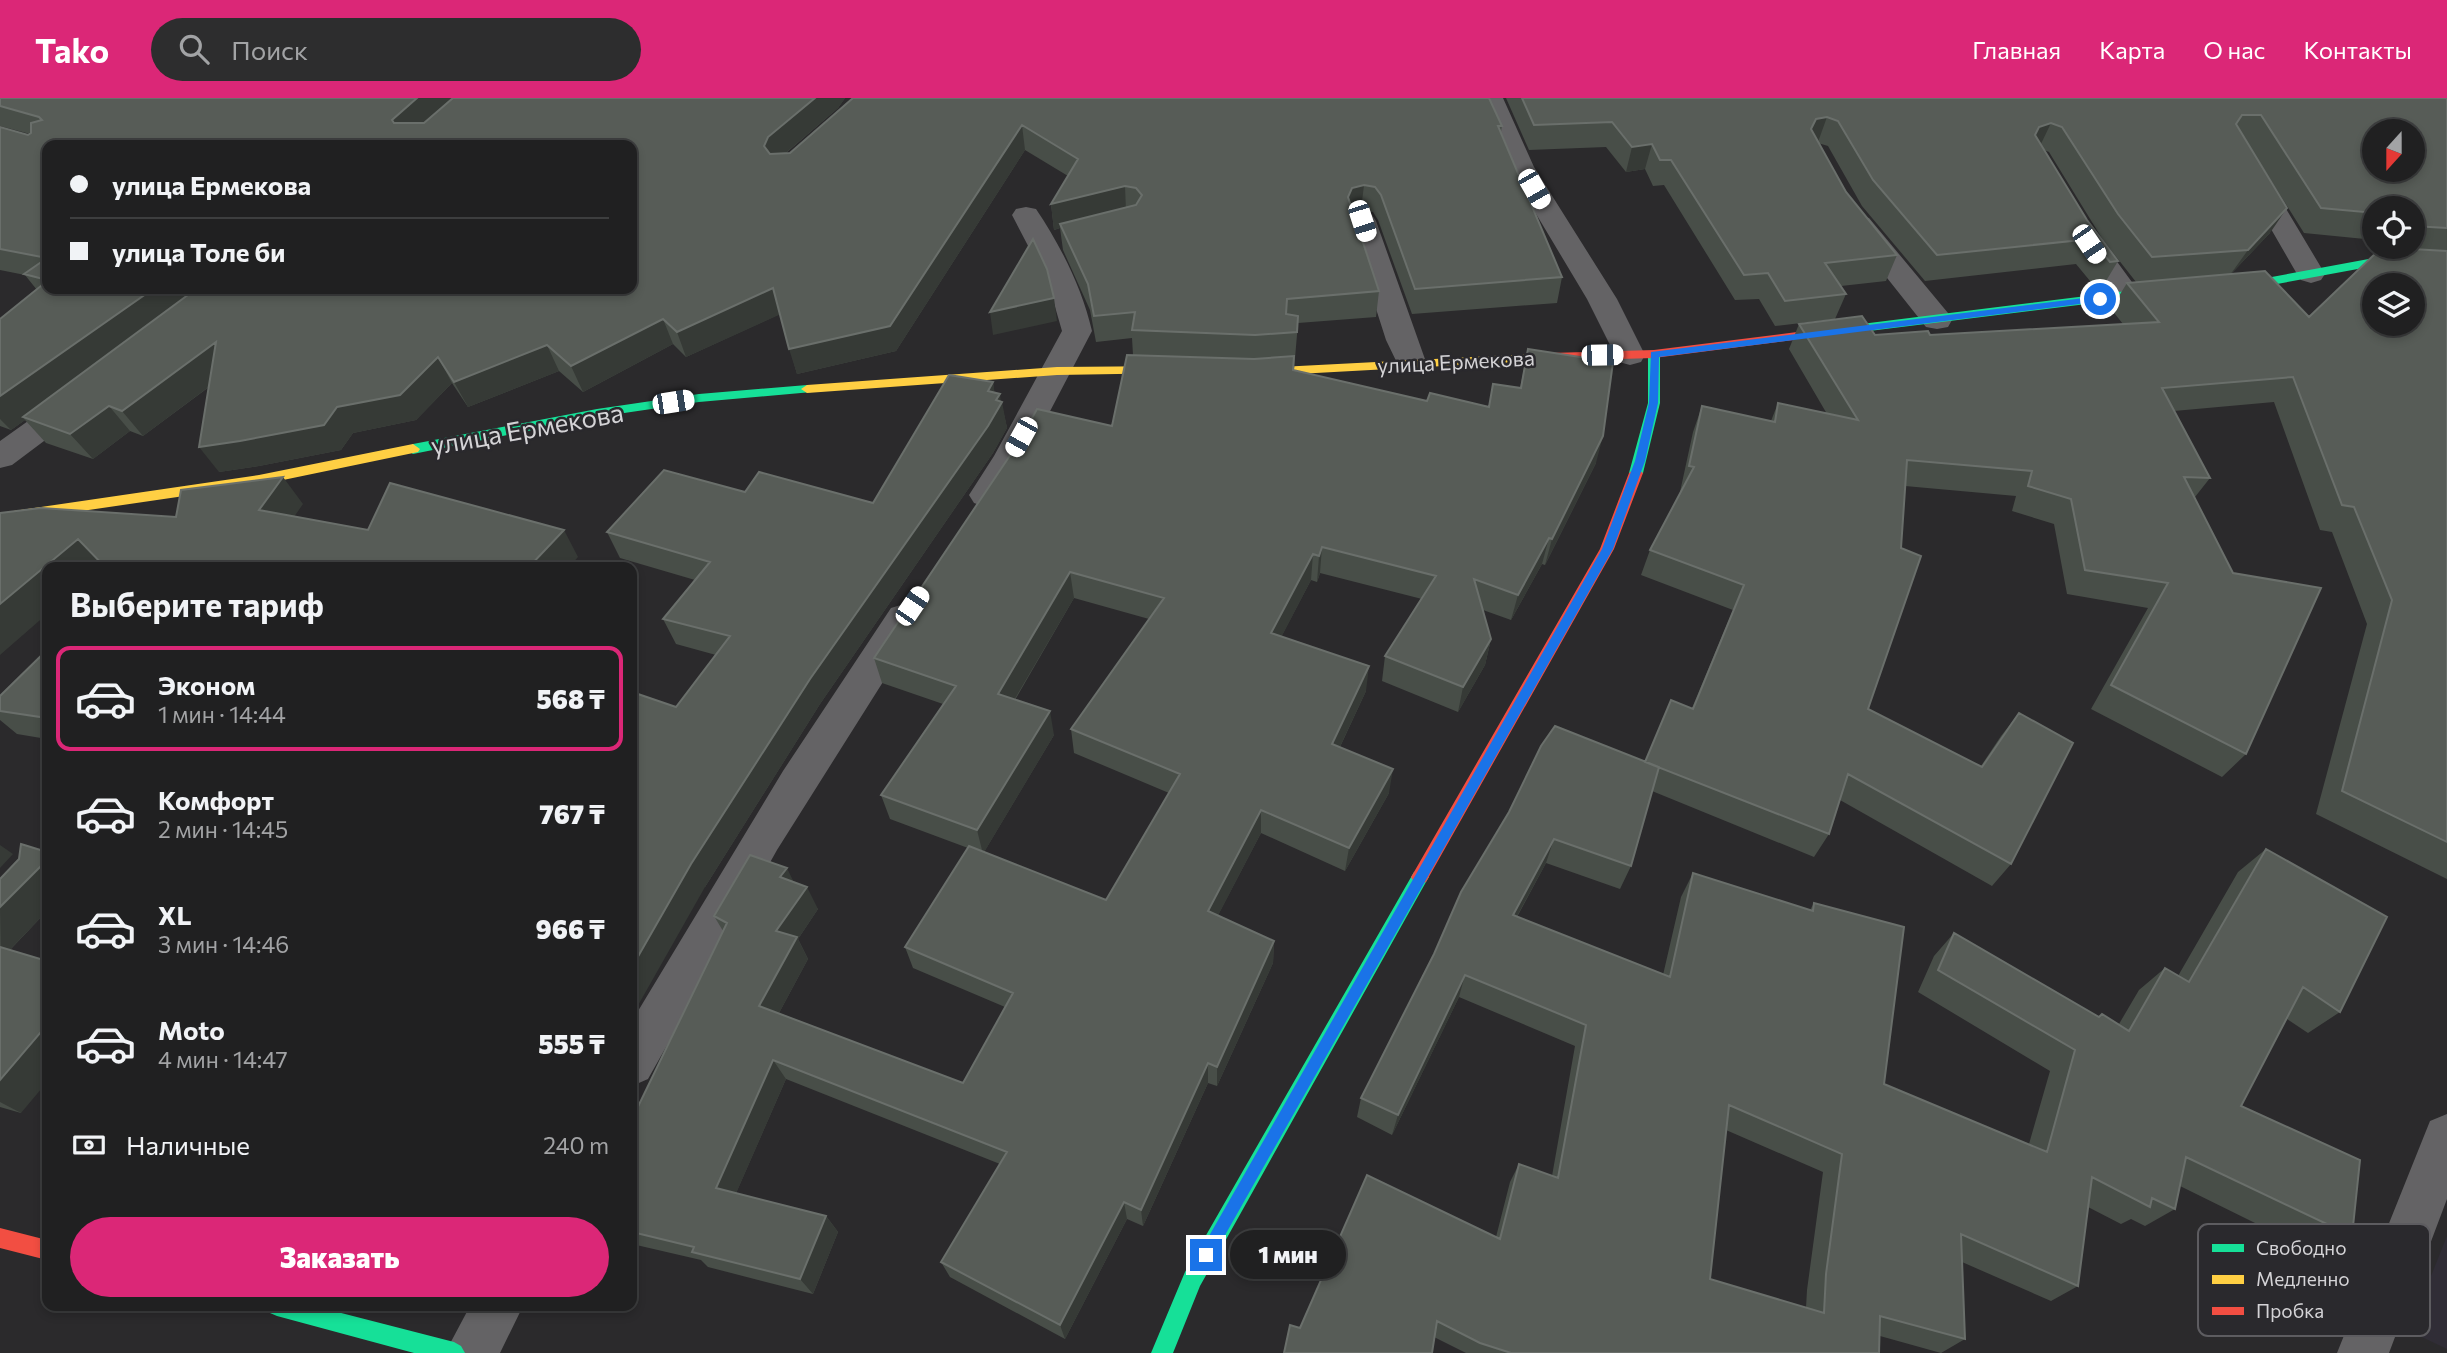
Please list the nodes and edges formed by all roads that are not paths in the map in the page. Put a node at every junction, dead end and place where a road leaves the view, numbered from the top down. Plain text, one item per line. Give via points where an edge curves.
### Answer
1 (1490, 98) edge
2 (2243, 159) edge
3 (1841, 199) edge
4 (2068, 210) edge
5 (1026, 215) dead end
6 (1362, 221) dead end
7 (2447, 266) edge
8 (2311, 274) junction
9 (2127, 295) junction
10 (1937, 320) junction
11 (1642, 354) junction
12 (1411, 362) junction
13 (1057, 371) junction
14 (1191, 371) edge
15 (1229, 372) edge
16 (98, 385) edge
17 (0, 457) edge
18 (0, 518) edge
19 (964, 528) edge
20 (927, 584) edge
21 (637, 1055) edge
22 (2447, 1137) edge
23 (2414, 1224) edge
24 (0, 1238) edge
25 (42, 1249) edge
26 (296, 1311) edge
27 (495, 1311) edge
28 (2371, 1336) edge
29 (454, 1353) edge
30 (471, 1353) edge
31 (1162, 1353) edge
32 (2364, 1353) edge

1 - 11 street via 1521,167 1602,299
2 - 8 street
3 - 10 street
4 - 9 street
5 - 13 street via 1055,241 1074,311 1077,331
6 - 12 street
7 - 8 street, улица Ермекова via 2374,262
8 - 9 street, улица Ермекова via 2250,285
9 - 10 street, улица Ермекова
10 - 11 street, улица Ермекова
11 - 12 street, улица Ермекова
11 - 31 street via 1654,403 1640,461 1607,549 1192,1279
12 - 15 street, улица Ермекова
13 - 14 street, улица Ермекова
13 - 18 street, улица Ермекова via 699,398 597,413 259,480
13 - 19 street via 1009,459
16 - 17 street
20 - 21 street via 836,716 729,890
22 - 23 street
24 - 25 street
26 - 29 street
27 - 30 street
28 - 32 street

